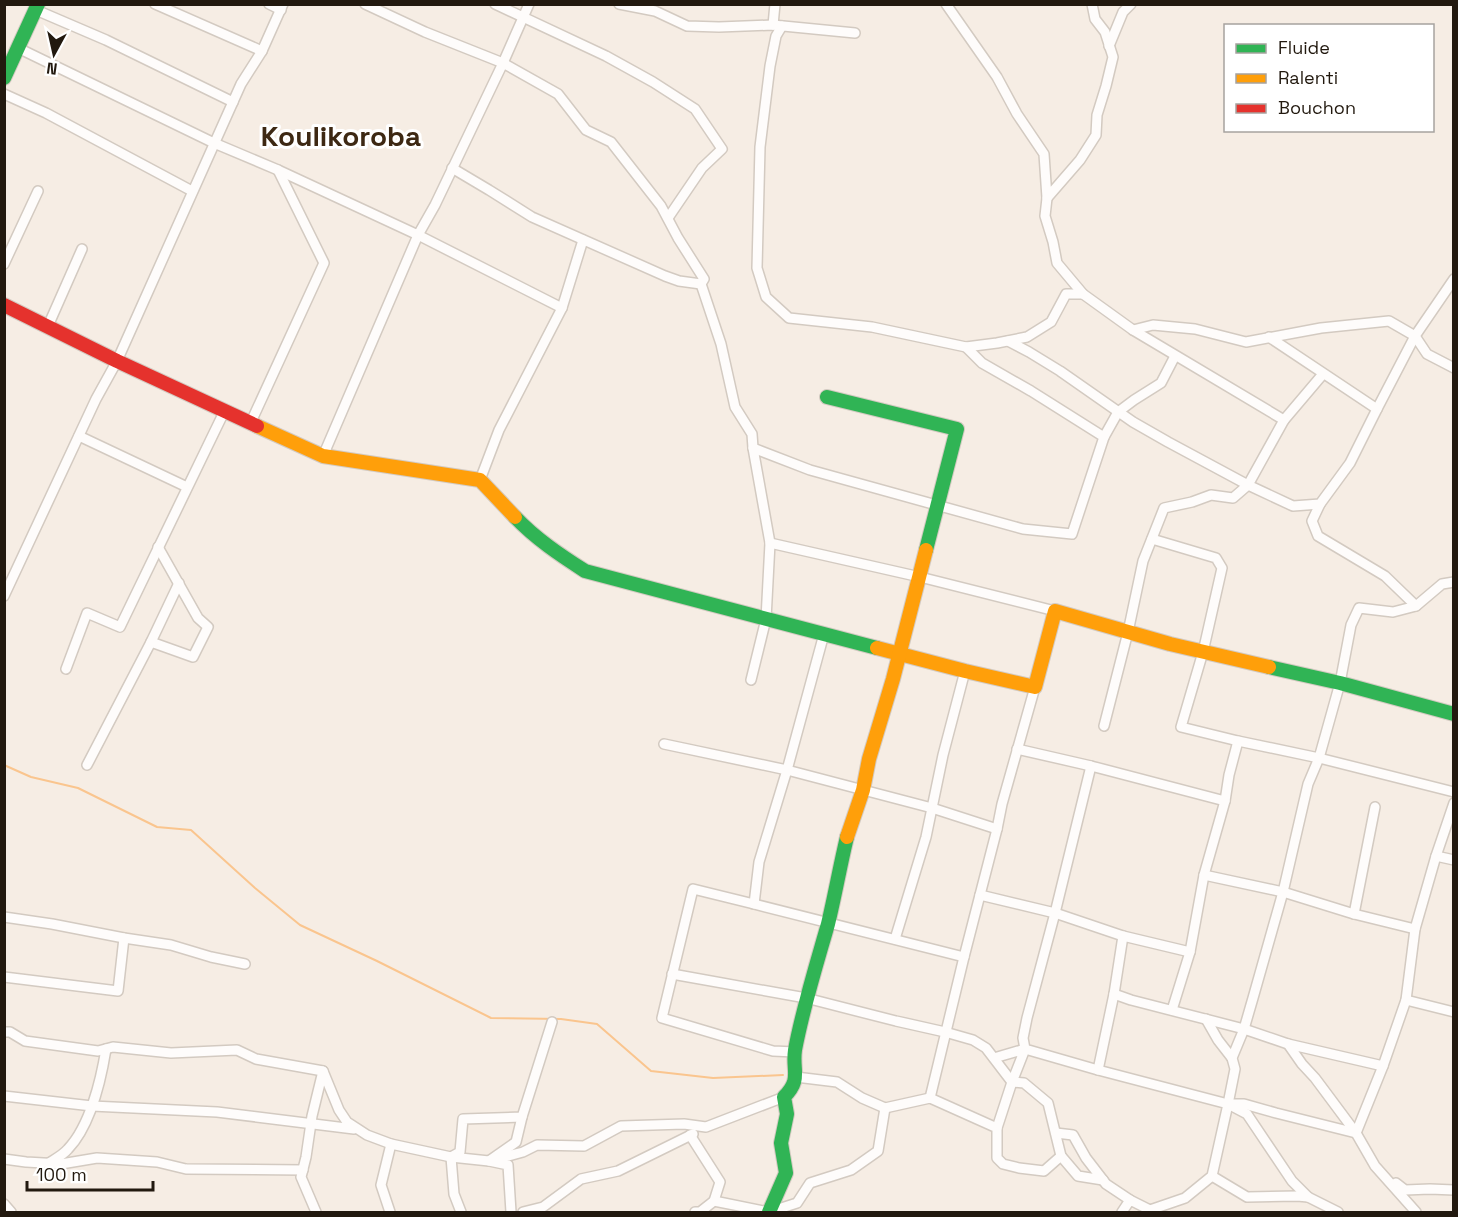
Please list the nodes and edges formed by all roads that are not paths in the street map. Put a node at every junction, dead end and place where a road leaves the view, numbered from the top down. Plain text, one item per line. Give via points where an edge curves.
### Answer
1 (155, 4) edge
2 (269, 4) edge
3 (365, 4) edge
4 (495, 4) edge
5 (529, 4) edge
6 (619, 4) edge
7 (775, 4) edge
8 (946, 4) edge
9 (1092, 4) edge
10 (1131, 4) edge
11 (37, 7) edge
12 (282, 7) edge
13 (523, 18) junction
14 (777, 25) junction
15 (855, 33) dead end
16 (1109, 46) junction
17 (18, 48) junction
18 (262, 51) junction
19 (503, 63) junction
20 (4, 78) edge
21 (4, 94) edge
22 (233, 102) junction
23 (214, 143) junction
24 (452, 168) junction
25 (278, 171) junction
26 (38, 191) dead end
27 (192, 191) junction
28 (1047, 198) junction
29 (668, 218) junction
30 (418, 235) junction
31 (583, 240) junction
32 (82, 249) dead end
33 (4, 264) edge
34 (1454, 279) edge
35 (701, 284) junction
36 (1083, 294) junction
37 (4, 305) edge
38 (561, 308) junction
39 (48, 326) junction
40 (1133, 330) junction
41 (1415, 336) junction
42 (1269, 338) junction
43 (1008, 341) junction
44 (966, 347) junction
45 (1175, 356) junction
46 (117, 361) junction
47 (1454, 368) edge
48 (1323, 374) junction
49 (827, 397) dead end
50 (1377, 409) junction
51 (225, 410) junction
52 (1118, 412) junction
53 (1284, 420) junction
54 (251, 422) junction
55 (79, 436) junction
56 (1104, 437) junction
57 (753, 448) junction
58 (323, 456) junction
59 (480, 480) junction
60 (1248, 485) junction
61 (187, 487) junction
62 (1320, 504) junction
63 (937, 505) junction
64 (1152, 539) junction
65 (770, 543) junction
66 (158, 547) junction
67 (920, 577) junction
68 (1454, 582) edge
69 (179, 583) junction
70 (4, 596) edge
71 (1416, 606) junction
72 (1055, 611) junction
73 (766, 619) junction
74 (1128, 632) junction
75 (824, 634) junction
76 (152, 642) junction
77 (1203, 652) junction
78 (899, 654) junction
79 (66, 669) dead end
80 (965, 671) junction
81 (751, 680) dead end
82 (1340, 683) junction
83 (1035, 687) junction
84 (1454, 714) edge
85 (1104, 726) dead end
86 (1238, 741) junction
87 (664, 744) dead end
88 (1017, 749) junction
89 (1319, 758) junction
90 (87, 765) dead end
91 (1091, 766) junction
92 (787, 770) junction
93 (863, 790) junction
94 (1454, 792) edge
95 (1225, 801) junction
96 (1454, 803) edge
97 (1375, 807) dead end
98 (932, 808) junction
99 (997, 829) junction
100 (1436, 856) junction
101 (1454, 860) edge
102 (1204, 875) junction
103 (1283, 892) junction
104 (980, 895) junction
105 (754, 904) junction
106 (1055, 914) junction
107 (1354, 914) junction
108 (4, 917) edge
109 (828, 922) junction
110 (1415, 929) junction
111 (1123, 936) junction
112 (124, 938) junction
113 (895, 939) junction
114 (1190, 952) junction
115 (964, 957) junction
116 (245, 964) dead end
117 (672, 974) junction
118 (4, 977) edge
119 (1114, 994) junction
120 (806, 998) junction
121 (1406, 1000) junction
122 (1172, 1010) junction
123 (1454, 1011) edge
124 (1206, 1019) junction
125 (552, 1022) dead end
126 (1244, 1029) junction
127 (4, 1032) edge
128 (945, 1032) junction
129 (1288, 1044) junction
130 (106, 1049) junction
131 (1025, 1049) junction
132 (795, 1052) junction
133 (994, 1058) junction
134 (1232, 1058) junction
135 (1383, 1066) junction
136 (1098, 1070) junction
137 (323, 1071) junction
138 (796, 1077) junction
139 (1012, 1082) junction
140 (4, 1096) edge
141 (784, 1097) junction
142 (930, 1098) junction
143 (1228, 1104) junction
144 (92, 1106) junction
145 (885, 1108) junction
146 (522, 1117) junction
147 (311, 1123) junction
148 (706, 1127) junction
149 (997, 1128) junction
150 (358, 1130) junction
151 (1056, 1133) junction
152 (1356, 1133) junction
153 (690, 1135) junction
154 (390, 1144) junction
155 (1061, 1156) junction
156 (451, 1157) junction
157 (4, 1159) edge
158 (489, 1161) junction
159 (49, 1164) junction
160 (1375, 1166) junction
161 (303, 1170) junction
162 (1212, 1176) junction
163 (1103, 1180) junction
164 (1454, 1190) edge
165 (1308, 1197) junction
166 (1130, 1200) junction
167 (714, 1202) junction
168 (4, 1204) edge
169 (1152, 1211) edge
170 (11, 1212) edge
171 (315, 1212) edge
172 (390, 1212) edge
173 (461, 1212) edge
174 (511, 1212) edge
175 (523, 1212) edge
176 (695, 1212) edge
177 (770, 1212) edge
178 (1122, 1212) edge
179 (1338, 1212) edge
180 (1416, 1212) edge

1 - 18 street
2 - 12 street
3 - 19 street
4 - 13 street
5 - 13 street
6 - 14 street via 655,11 687,26
7 - 14 street
8 - 28 street via 1044,154
9 - 16 street
10 - 16 street via 1123,12
11 - 17 street
11 - 22 street
12 - 18 street
13 - 19 street
13 - 29 street via 606,56 695,109 722,149 702,168
14 - 15 street
14 - 44 street via 760,147 757,268 766,297 789,318 872,327
16 - 28 street via 1113,57 1096,135
17 - 20 street
17 - 23 street
18 - 22 street
19 - 24 street
19 - 29 street via 558,94 585,130 611,142
21 - 27 street
22 - 23 street
23 - 25 street
23 - 27 street
24 - 30 street
24 - 31 street via 532,217
25 - 30 street
25 - 54 street via 324,263
26 - 33 street
27 - 46 street
28 - 36 street via 1045,216 1057,263
29 - 35 street via 704,279
30 - 38 street
30 - 58 street
31 - 35 street via 665,276
31 - 38 street
32 - 39 street
34 - 41 street
35 - 57 street via 721,344 735,407 752,434
36 - 40 street
36 - 43 street via 1066,294 1051,322 1027,337
37 - 39 street
38 - 59 street via 499,430
39 - 46 street
40 - 42 street via 1153,325 1195,329 1246,342
40 - 45 street
41 - 42 street via 1389,321
41 - 47 street via 1427,354
41 - 50 street
42 - 48 street
43 - 44 street
43 - 52 street
44 - 56 street via 982,363
45 - 52 street via 1161,382
45 - 53 street
46 - 51 street
46 - 55 street
48 - 50 street
48 - 53 street
49 - 63 street via 957,429
50 - 62 street via 1350,463
51 - 54 street
51 - 61 street
52 - 56 street
52 - 60 street
53 - 60 street
54 - 58 street
55 - 61 street
55 - 70 street
56 - 63 street via 1072,534 1023,529
57 - 63 street via 810,470
57 - 65 street
58 - 59 street
59 - 73 street via 531,534 585,571
60 - 62 street via 1293,506
60 - 64 street via 1233,498 1212,495 1164,508
61 - 66 street
62 - 71 street via 1312,521 1318,536 1385,576
63 - 67 street
64 - 74 street via 1143,561
64 - 77 street via 1216,558 1222,567
65 - 67 street
65 - 73 street
66 - 69 street
66 - 79 street via 120,627 87,612
67 - 72 street
67 - 78 street
68 - 71 street via 1442,584
69 - 76 street
69 - 76 street via 198,618 208,627 193,657
71 - 82 street via 1393,612 1359,608 1351,625
72 - 74 street
72 - 83 street
73 - 75 street
73 - 81 street
74 - 77 street
74 - 85 street
75 - 78 street
75 - 92 street
76 - 90 street
77 - 82 street
77 - 86 street via 1181,727
78 - 80 street
78 - 93 street
80 - 83 street
80 - 98 street
82 - 84 street
82 - 89 street
83 - 88 street
86 - 89 street
86 - 95 street
87 - 92 street
88 - 91 street
88 - 99 street
89 - 94 street
89 - 103 street via 1308,784
91 - 95 street
91 - 106 street
92 - 93 street
92 - 105 street via 759,862
93 - 98 street
93 - 109 street via 847,838
95 - 102 street
96 - 100 street
97 - 107 street
98 - 99 street
98 - 113 street
99 - 104 street
100 - 101 street
100 - 110 street
102 - 103 street
102 - 114 street
103 - 107 street
103 - 126 street
104 - 106 street
104 - 115 street
105 - 109 street
105 - 117 street via 693,890
106 - 111 street
106 - 131 street via 1027,1018
107 - 110 street
108 - 112 street
109 - 113 street
109 - 120 street
110 - 121 street
111 - 114 street
111 - 119 street
112 - 116 street via 171,945
112 - 118 street via 118,991
113 - 115 street
114 - 122 street
115 - 128 street
117 - 120 street
117 - 132 street via 662,1018 773,1051
119 - 122 street
119 - 136 street
120 - 128 street
120 - 132 street
121 - 123 street
121 - 135 street
122 - 124 street
124 - 126 street
124 - 134 street
125 - 146 street
126 - 129 street
126 - 134 street
127 - 130 street via 25,1041
128 - 133 street via 973,1040
128 - 142 street
129 - 135 street
129 - 152 street
130 - 137 street via 171,1053 237,1050 256,1059
130 - 144 street
131 - 133 street
131 - 136 street
131 - 139 street
132 - 138 street
133 - 139 street
134 - 143 street via 1235,1069
135 - 152 street
136 - 143 street
137 - 147 street
137 - 150 street via 339,1110
138 - 141 street
138 - 145 street via 837,1082
139 - 149 street
139 - 151 street via 1024,1083 1048,1103
140 - 144 street
141 - 148 street
141 - 177 street via 787,1114 781,1143 786,1173
142 - 145 street
142 - 149 street
143 - 152 street via 1244,1104
143 - 162 street
143 - 165 street via 1247,1114 1292,1181
144 - 147 street via 217,1112
144 - 159 street via 77,1139
145 - 177 street via 878,1151 851,1170 810,1183 797,1203
146 - 156 street via 463,1119 460,1152
146 - 158 street via 516,1142
147 - 150 street
147 - 161 street
148 - 153 street
148 - 158 street via 621,1126 584,1146 537,1145
149 - 155 street via 997,1158 1003,1164 1044,1171
150 - 154 street
151 - 155 street
151 - 163 street via 1073,1136
152 - 160 street
153 - 167 street via 720,1182
153 - 175 street via 618,1171 581,1179 543,1207
154 - 156 street
154 - 172 street via 381,1185
155 - 163 street via 1078,1176
156 - 158 street
156 - 173 street via 454,1194
157 - 159 street
158 - 174 street via 508,1165
159 - 161 street via 97,1158 157,1162 186,1169
160 - 164 street via 1405,1190
160 - 180 street
161 - 171 street via 301,1178
162 - 165 street via 1246,1197
162 - 169 street via 1185,1198
163 - 166 street
165 - 179 street
166 - 169 street
166 - 178 street
167 - 176 street
167 - 177 street
168 - 170 street

